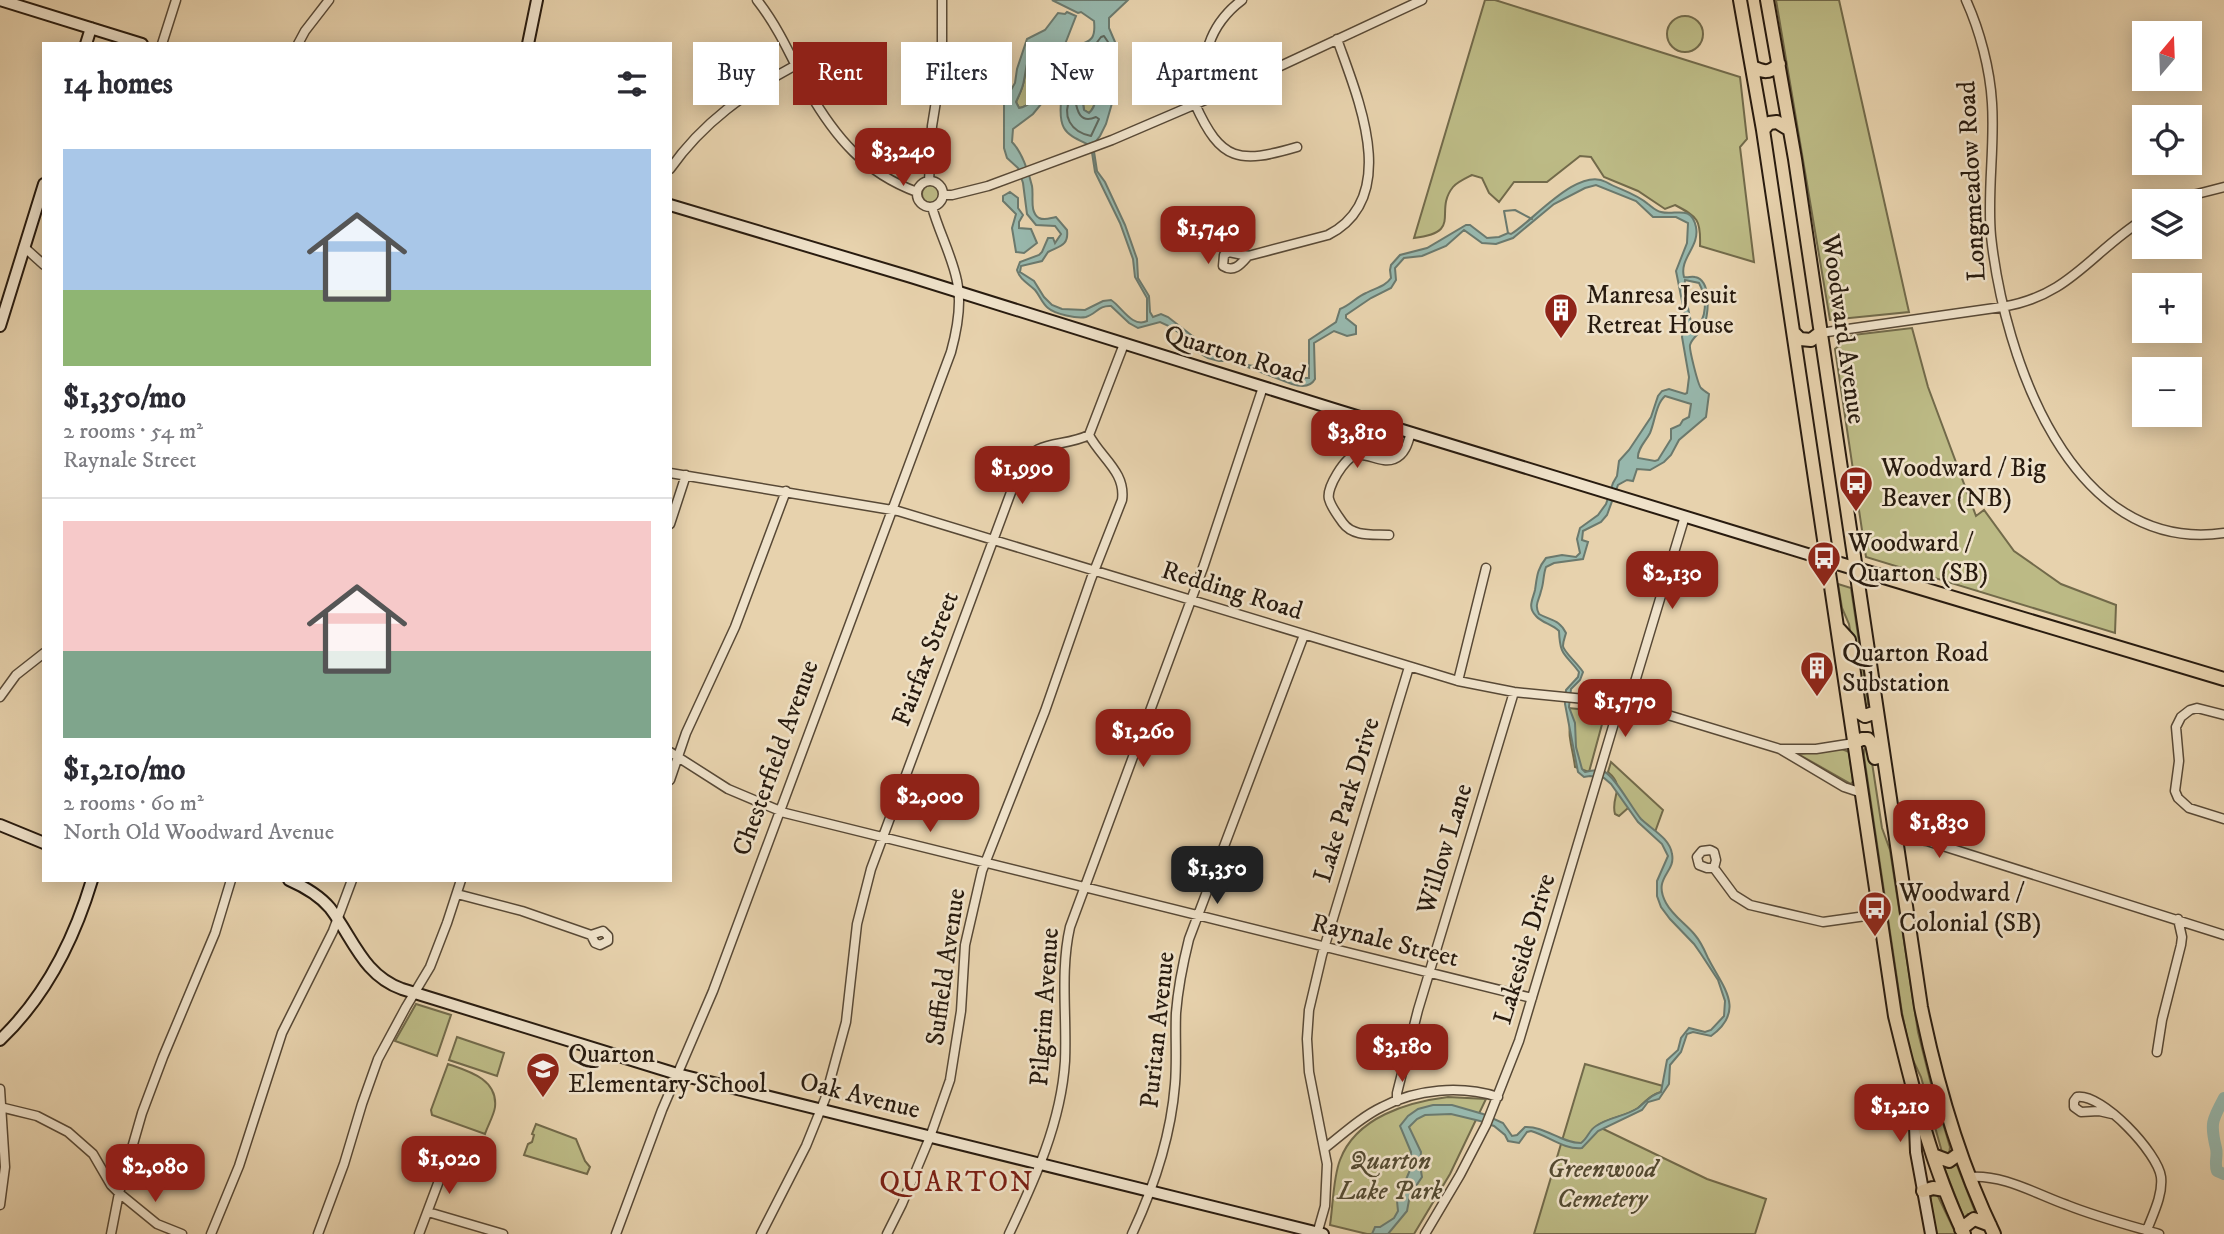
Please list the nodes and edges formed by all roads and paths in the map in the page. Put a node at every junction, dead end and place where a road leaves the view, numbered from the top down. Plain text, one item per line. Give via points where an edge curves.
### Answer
1 (0, 0) edge
2 (176, 0) edge
3 (329, 0) edge
4 (537, 0) edge
5 (757, 0) edge
6 (942, 0) edge
7 (1242, 0) edge
8 (1422, 0) edge
9 (1740, 0) edge
10 (1767, 0) edge
11 (1966, 0) edge
12 (31, 5) edge
13 (91, 28) junction
14 (1337, 39) junction
15 (87, 42) edge
16 (136, 42) edge
17 (163, 42) edge
18 (299, 42) edge
19 (528, 42) edge
20 (1210, 42) edge
21 (793, 59) edge
22 (1779, 64) junction
23 (1282, 65) edge
24 (793, 67) edge
25 (1752, 67) junction
26 (818, 105) edge
27 (1193, 105) edge
28 (1196, 105) edge
29 (1763, 130) junction
30 (1790, 130) junction
31 (1297, 148) dead end
32 (672, 166) edge
33 (929, 181) junction
34 (2224, 187) edge
35 (42, 190) edge
36 (917, 192) junction
37 (2202, 194) edge
38 (944, 195) junction
39 (672, 206) edge
40 (932, 207) junction
41 (2132, 227) edge
42 (24, 247) junction
43 (1248, 256) dead end
44 (42, 263) edge
45 (959, 292) junction
46 (2002, 307) junction
47 (0, 326) edge
48 (1820, 332) junction
49 (1794, 333) junction
50 (1124, 344) junction
51 (1813, 376) junction
52 (1263, 387) junction
53 (1411, 432) junction
54 (1089, 435) junction
55 (672, 473) edge
56 (686, 475) junction
57 (786, 491) junction
58 (891, 509) junction
59 (1685, 516) junction
60 (672, 518) edge
61 (2224, 533) edge
62 (1389, 535) dead end
63 (993, 540) junction
64 (1827, 560) junction
65 (1486, 568) dead end
66 (1856, 568) junction
67 (1094, 571) junction
68 (1191, 600) junction
69 (1838, 628) junction
70 (1304, 635) junction
71 (42, 655) edge
72 (1409, 667) junction
73 (2224, 679) edge
74 (1458, 681) junction
75 (1514, 692) junction
76 (0, 697) edge
77 (1624, 704) junction
78 (1876, 712) junction
79 (2224, 715) edge
80 (1854, 743) junction
81 (1780, 749) junction
82 (674, 754) edge
83 (1888, 791) junction
84 (1862, 793) junction
85 (778, 811) junction
86 (2224, 819) edge
87 (0, 825) edge
88 (1895, 837) junction
89 (882, 838) junction
90 (42, 843) edge
91 (985, 863) junction
92 (1714, 868) dead end
93 (91, 882) edge
94 (230, 882) edge
95 (293, 882) edge
96 (351, 882) edge
97 (460, 882) edge
98 (1084, 888) junction
99 (457, 894) junction
100 (1880, 914) junction
101 (1198, 916) junction
102 (2178, 919) junction
103 (338, 921) junction
104 (2197, 926) junction
105 (591, 935) dead end
106 (2224, 935) edge
107 (2182, 937) junction
108 (1324, 947) junction
109 (1429, 973) junction
110 (414, 993) junction
111 (1532, 998) junction
112 (0, 1040) edge
113 (2157, 1052) dead end
114 (677, 1074) junction
115 (0, 1088) edge
116 (1914, 1091) junction
117 (1498, 1097) junction
118 (1397, 1101) junction
119 (1, 1107) edge
120 (821, 1110) junction
121 (2112, 1114) dead end
122 (930, 1137) junction
123 (1325, 1148) junction
124 (1960, 1153) junction
125 (1933, 1155) junction
126 (1040, 1164) junction
127 (443, 1170) dead end
128 (1969, 1177) junction
129 (1149, 1191) junction
130 (1923, 1191) junction
131 (1945, 1191) junction
132 (119, 1193) junction
133 (0, 1205) edge
134 (428, 1212) junction
135 (1992, 1230) edge
136 (2147, 1230) junction
137 (1963, 1231) edge
138 (111, 1234) edge
139 (182, 1234) edge
140 (211, 1234) edge
141 (318, 1234) edge
142 (419, 1234) edge
143 (503, 1234) edge
144 (616, 1234) edge
145 (761, 1234) edge
146 (887, 1234) edge
147 (1009, 1234) edge
148 (1132, 1234) edge
149 (1319, 1234) edge
150 (1425, 1234) edge
151 (1931, 1234) edge
152 (2159, 1234) edge

1 - 12 street
2 - 17 street
3 - 18 street
4 - 19 street
5 - 21 street
6 - 33 street via 942,64
7 - 20 street via 1221,20
8 - 14 street
9 - 25 main road, Woodward Avenue
10 - 22 main road, Woodward Avenue
11 - 46 street, Longmeadow Road via 1991,90 1990,217
12 - 13 street
13 - 15 street
13 - 16 street
14 - 23 street
14 - 43 street via 1366,125 1369,158 1364,194 1336,230
22 - 25 main road via 1767,72
22 - 30 main road, Woodward Avenue
24 - 32 street via 727,108
25 - 29 main road, Woodward Avenue
26 - 36 street via 852,152 878,174
27 - 38 street via 1014,177
28 - 31 street via 1211,133 1230,152 1255,158
29 - 30 main road via 1777,122
29 - 49 main road, Woodward Avenue
30 - 48 main road, Woodward Avenue
33 - 36 street
33 - 38 street via 940,185
34 - 37 street
35 - 42 street
36 - 40 street via 920,202
38 - 40 street
39 - 45 street, Quarton Road
40 - 45 street, Chesterfield Avenue
41 - 46 street via 2052,291
42 - 44 street
42 - 47 street
45 - 50 street, Quarton Road
45 - 58 street, Chesterfield Avenue via 951,352
46 - 48 street
46 - 61 street, Longmeadow Road via 2036,401 2065,453 2097,492 2122,513 2152,527 2187,534
48 - 49 main road via 1811,340
48 - 51 main road, Woodward Avenue
49 - 51 main road, Woodward Avenue
50 - 52 street, Quarton Road
50 - 54 street
51 - 64 main road via 1815,484
51 - 66 main road, Woodward Avenue
52 - 53 street, Quarton Road
52 - 68 street, Pilgrim Avenue
53 - 59 street, Quarton Road
53 - 62 street via 1404,452 1394,459 1358,455 1348,459 1328,491 1348,528
54 - 63 street, Fairfax Street via 1039,447 1029,454
54 - 67 street, Suffield Avenue via 1117,472 1122,489
55 - 56 street, Redding Road
56 - 57 street, Redding Road
56 - 60 street
57 - 58 street, Redding Road
57 - 82 street via 736,627
58 - 63 street, Redding Road
58 - 85 street, Chesterfield Avenue
59 - 64 street, Quarton Road
59 - 77 street, Lakeside Drive
63 - 67 street, Redding Road
63 - 89 street, Fairfax Street
64 - 66 main road
64 - 69 main road
65 - 74 street
66 - 73 main road
66 - 78 main road, Woodward Avenue
67 - 68 street, Redding Road
67 - 91 street, Suffield Avenue
68 - 70 street, Redding Road
68 - 98 street, Pilgrim Avenue
69 - 78 main road via 1849,640 1860,713
69 - 80 main road
70 - 72 street, Redding Road
70 - 101 street, Puritan Avenue
71 - 76 street via 16,675
72 - 74 street, Redding Road
72 - 108 street, Lake Park Drive
74 - 75 street, Redding Road
75 - 77 street, Redding Road
75 - 109 street, Willow Lane
77 - 81 street, Redding Road
77 - 111 street, Lakeside Drive
78 - 83 main road, Woodward Avenue
79 - 86 street via 2197,708 2181,717 2176,727 2179,761 2175,791 2189,808
80 - 81 street, Redding Road
80 - 83 main road via 1866,738 1872,744
80 - 84 main road
81 - 84 street, Redding Road
82 - 85 street, Raynale Street via 728,789
83 - 88 main road
84 - 100 main road
85 - 89 street, Raynale Street
85 - 114 street, Chesterfield Avenue
87 - 90 street
88 - 102 street via 1927,841
88 - 124 main road via 1930,1051
89 - 91 street, Raynale Street
89 - 120 street, Fairfax Street via 863,894 846,1022
91 - 98 street, Raynale Street
91 - 122 street, Suffield Avenue via 965,945 957,1045
92 - 100 street via 1734,895 1750,905 1823,922
93 - 112 street via 74,932 52,975
94 - 132 street via 215,933 152,1084
95 - 103 street, Oak Avenue via 316,895
96 - 103 street
97 - 99 street
98 - 101 street, Raynale Street
98 - 126 street, Pilgrim Avenue via 1065,951 1065,1047 1059,1104
99 - 105 street
99 - 110 street via 434,957
100 - 116 main road via 1895,1016
101 - 108 street, Raynale Street
101 - 129 street, Puritan Avenue via 1178,989 1175,1084 1168,1131
102 - 104 street
102 - 107 street
103 - 110 street, Oak Avenue via 373,971
103 - 140 street via 282,1032 247,1144
104 - 106 street
104 - 107 street
107 - 113 street
108 - 109 street, Raynale Street
108 - 123 street, Lake Park Drive via 1311,996 1307,1039 1313,1100
109 - 111 street, Raynale Street
109 - 118 street, Willow Lane
110 - 114 street, Oak Avenue
110 - 141 street via 373,1073
111 - 117 street, Lakeside Drive
114 - 120 street, Oak Avenue
114 - 144 street, Chesterfield Avenue
115 - 119 street
116 - 125 main road
116 - 130 street via 1914,1131
117 - 118 street via 1453,1090
117 - 150 street, Lakeside Drive via 1461,1175
118 - 123 street via 1382,1106
119 - 132 street via 37,1116 68,1132 93,1154
119 - 133 street via 5,1167
120 - 122 street, Oak Avenue
120 - 145 street, Fairfax Street
121 - 136 street via 2148,1151 2160,1173 2160,1190
122 - 126 street, Oak Avenue
122 - 146 street, Suffield Avenue
123 - 149 street, Lake Park Drive via 1326,1194
124 - 125 main road via 1949,1161
124 - 128 main road
125 - 131 main road
126 - 129 street, Oak Avenue
126 - 147 street, Pilgrim Avenue
127 - 134 street
128 - 135 main road
128 - 136 street via 2006,1182
129 - 148 street, Puritan Avenue
129 - 149 street, Oak Avenue
130 - 131 main road
130 - 151 street
131 - 137 main road
132 - 138 street
132 - 139 street via 157,1224
134 - 142 street
134 - 143 street
135 - 137 main road via 1974,1219
136 - 152 street

